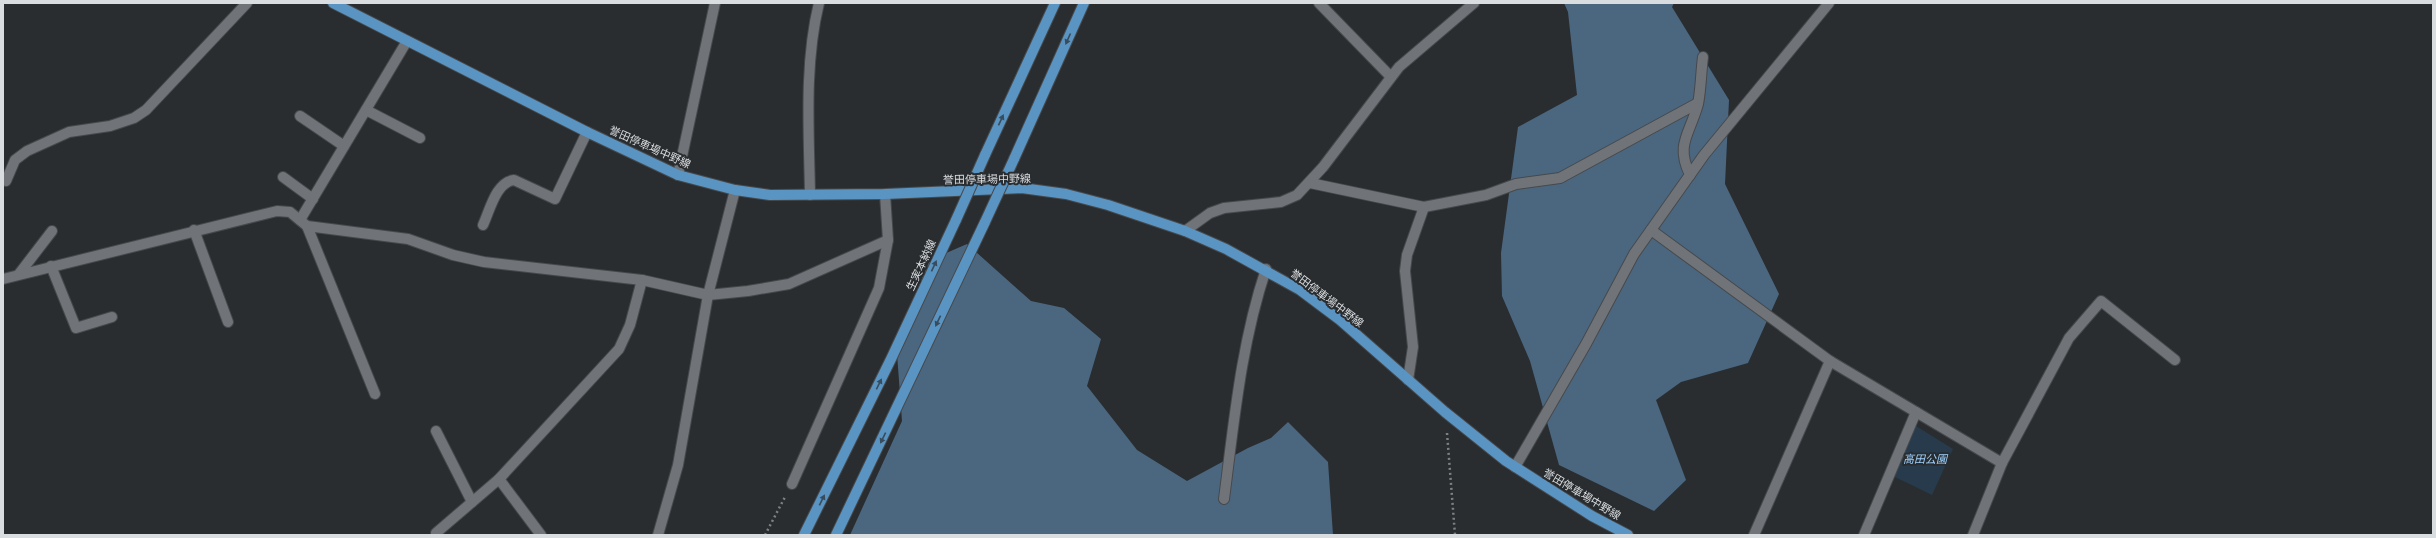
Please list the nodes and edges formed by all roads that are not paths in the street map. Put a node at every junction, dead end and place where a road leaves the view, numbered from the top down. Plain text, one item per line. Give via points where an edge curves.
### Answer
1 (247, 3) edge
2 (333, 3) edge
3 (715, 3) edge
4 (820, 3) edge
5 (1055, 3) edge
6 (1084, 3) edge
7 (1319, 3) edge
8 (1474, 3) edge
9 (1829, 3) edge
10 (407, 41) junction
11 (1703, 57) dead end
12 (1391, 77) junction
13 (1698, 103) junction
14 (366, 110) junction
15 (300, 116) dead end
16 (586, 132) junction
17 (420, 138) dead end
18 (344, 146) junction
19 (678, 175) junction
20 (1690, 175) junction
21 (283, 177) dead end
22 (6, 182) dead end
23 (1310, 182) junction
24 (735, 190) junction
25 (810, 194) junction
26 (885, 194) junction
27 (313, 199) junction
28 (1424, 207) junction
29 (304, 223) junction
30 (483, 225) dead end
31 (194, 230) junction
32 (1651, 230) junction
33 (52, 231) dead end
34 (1185, 231) junction
35 (888, 240) junction
36 (51, 266) junction
37 (1266, 270) junction
38 (19, 274) junction
39 (3, 279) edge
40 (642, 280) junction
41 (708, 294) junction
42 (112, 317) dead end
43 (228, 322) dead end
44 (2175, 360) dead end
45 (1830, 361) junction
46 (1408, 380) junction
47 (375, 394) dead end
48 (1916, 412) junction
49 (436, 431) dead end
50 (2002, 463) junction
51 (1515, 467) junction
52 (498, 479) junction
53 (792, 484) road end
54 (1224, 499) dead end
55 (472, 502) junction
56 (436, 533) dead end
57 (541, 535) edge
58 (658, 535) edge
59 (804, 535) edge
60 (836, 535) edge
61 (1628, 535) edge
62 (1754, 535) edge
63 (1864, 535) edge
64 (1973, 535) edge

1 - 22 street via 146,110 134,118 110,126 69,132 27,151 15,160
2 - 10 main road, 誉田停車場中野線
3 - 19 street
4 - 25 street via 813,29 809,117
59 -> 5 main road, 生実本納線, bridge via 892,359
6 -> 60 main road, bridge via 985,222
7 - 12 street
8 - 12 street via 1399,67
9 - 20 street
10 - 14 street
10 - 16 main road, 誉田停車場中野線
11 - 13 street
12 - 23 street
13 - 20 street via 1682,148 1683,160
13 - 28 street via 1560,178 1516,184 1486,195
14 - 17 street
14 - 18 street
15 - 18 street
16 - 19 main road, 誉田停車場中野線
16 - 30 street via 555,199 514,180 507,181 500,187
18 - 27 street
19 - 24 main road, 誉田停車場中野線
20 - 32 street
21 - 27 street
23 - 28 street
23 - 34 street via 1297,195 1281,202 1224,208 1210,213
24 - 25 main road, 誉田停車場中野線 via 770,195
24 - 41 street
25 - 26 main road, 誉田停車場中野線
26 - 34 main road, 誉田停車場中野線 via 1022,188 1066,194 1108,205
26 - 35 street
27 - 29 street
28 - 46 street via 1404,271 1413,347
29 - 31 street via 290,212 277,210
29 - 40 street via 408,239 453,255 484,262
29 - 47 street
31 - 36 street
31 - 43 street
32 - 45 street
32 - 51 street via 1634,254
33 - 38 street
34 - 37 main road, 誉田停車場中野線
35 - 41 street via 789,284
35 - 53 street via 879,288
36 - 38 street
36 - 42 street via 76,328
37 - 46 main road, 誉田停車場中野線 via 1300,290 1340,320
37 - 54 street via 1255,303 1238,386
38 - 39 street
40 - 41 street
40 - 52 street via 630,325 619,349
41 - 58 street via 678,465
44 - 50 street via 2101,300 2069,338
45 - 48 street
45 - 62 street
46 - 51 main road, 誉田停車場中野線
48 - 50 street
48 - 63 street
49 - 55 street
50 - 64 street
51 - 61 main road, 誉田停車場中野線 via 1592,516
52 - 55 street
52 - 57 street
55 - 56 street

